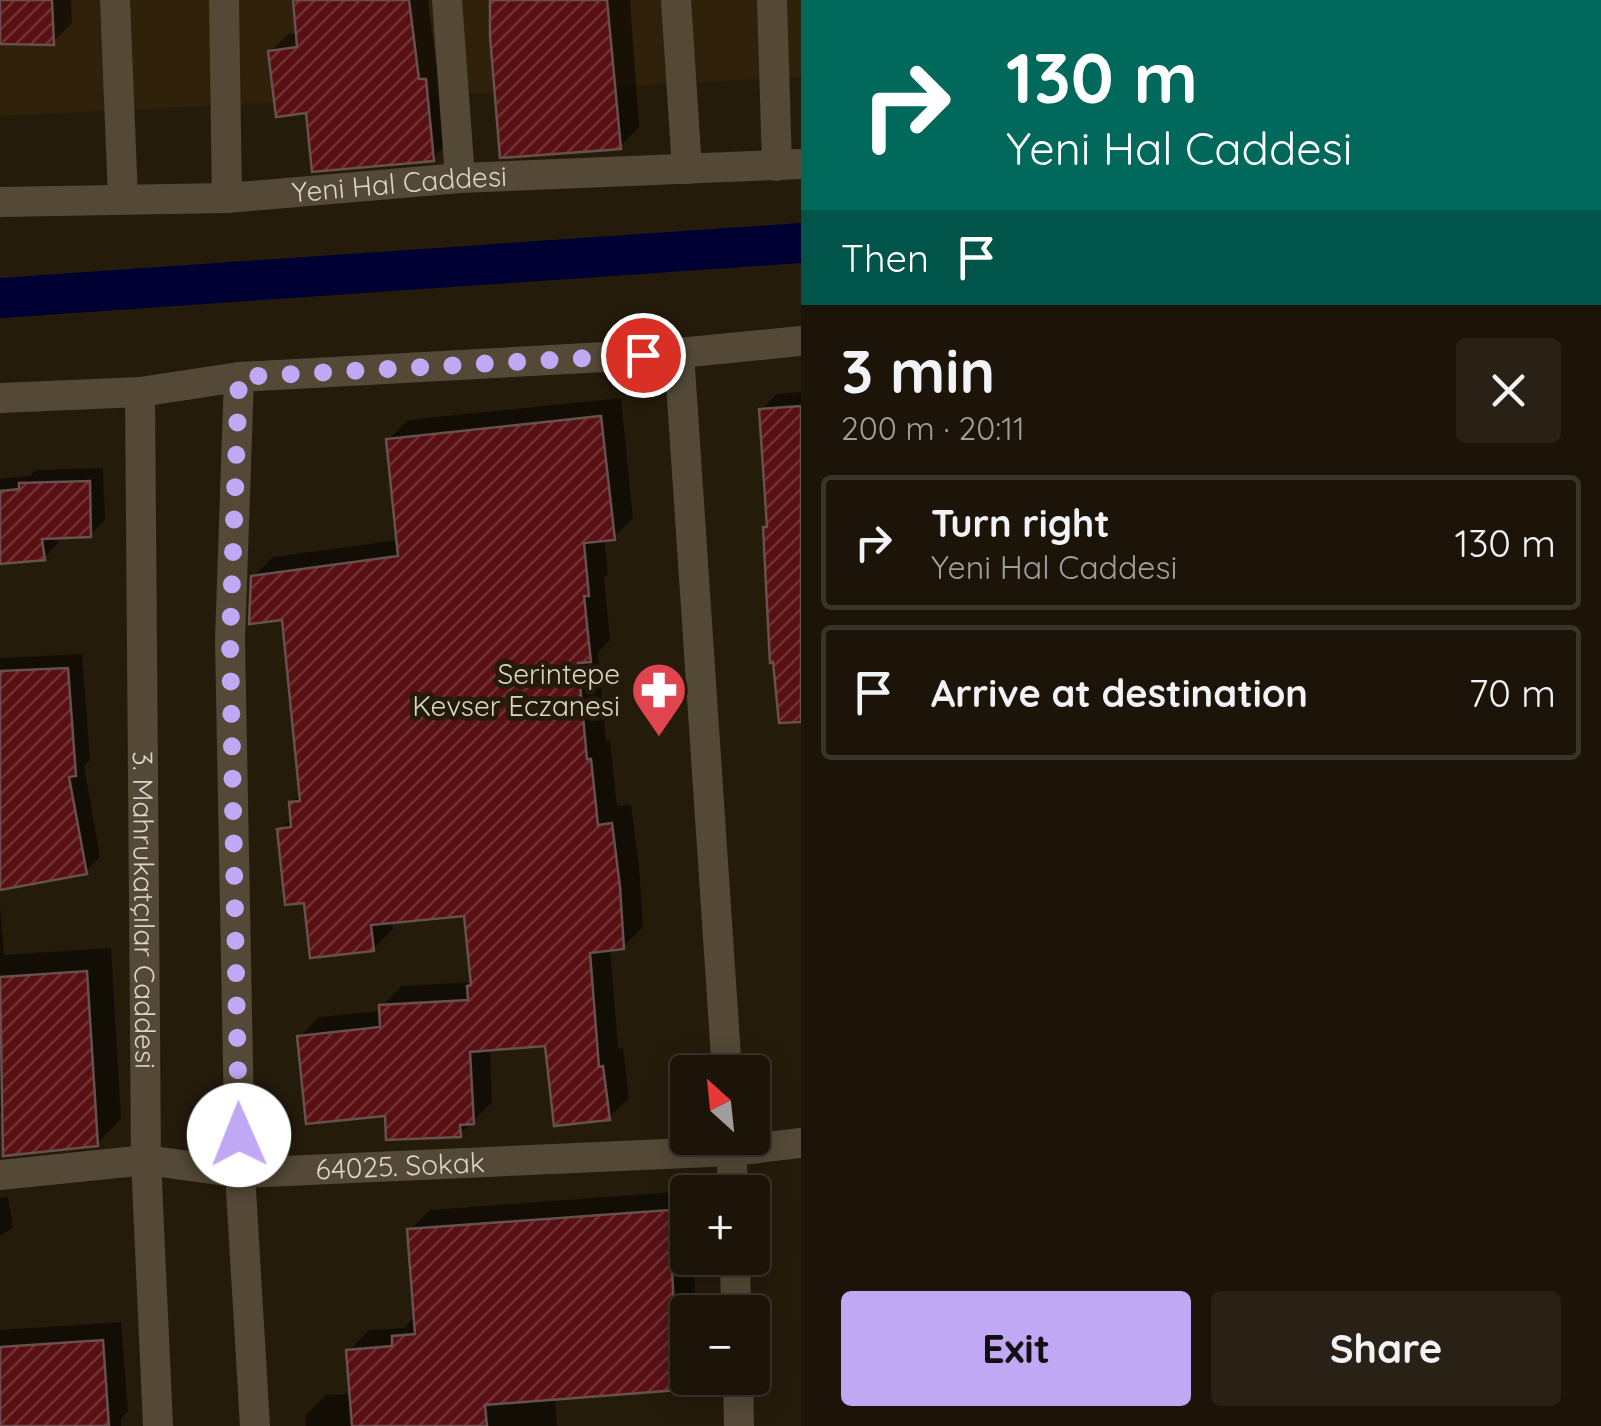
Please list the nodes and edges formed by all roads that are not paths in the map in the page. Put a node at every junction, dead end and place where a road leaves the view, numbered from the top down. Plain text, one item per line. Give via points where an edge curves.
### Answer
1 (116, 0) edge
2 (224, 0) edge
3 (447, 0) edge
4 (676, 0) edge
5 (772, 0) edge
6 (789, 165) edge
7 (686, 169) junction
8 (460, 178) junction
9 (227, 198) junction
10 (123, 199) junction
11 (0, 202) edge
12 (801, 342) edge
13 (679, 353) junction
14 (239, 377) junction
15 (140, 392) junction
16 (0, 398) edge
17 (726, 1055) edge
18 (770, 1143) edge
19 (801, 1143) edge
20 (670, 1148) edge
21 (146, 1160) junction
22 (240, 1173) junction
23 (0, 1175) edge
24 (738, 1395) edge
25 (158, 1426) edge
26 (255, 1426) edge
27 (739, 1426) edge

1 - 10 street
2 - 9 street
3 - 8 street
4 - 7 street
5 - 6 street
6 - 7 street, Yeni Hal Caddesi
7 - 8 street, Yeni Hal Caddesi
8 - 9 street, Yeni Hal Caddesi
9 - 10 street, Yeni Hal Caddesi
10 - 11 street, Yeni Hal Caddesi
12 - 13 street
13 - 14 street
13 - 17 street
14 - 15 street
14 - 22 street via 230,640
15 - 16 street
15 - 21 street, 3. Mahrukatçılar Caddesi
18 - 19 street, 64025. Sokak
20 - 22 street, 64025. Sokak
21 - 22 street, 64025. Sokak
21 - 23 street, 64025. Sokak
21 - 25 street, 3. Mahrukatçılar Caddesi
22 - 26 street
24 - 27 street

